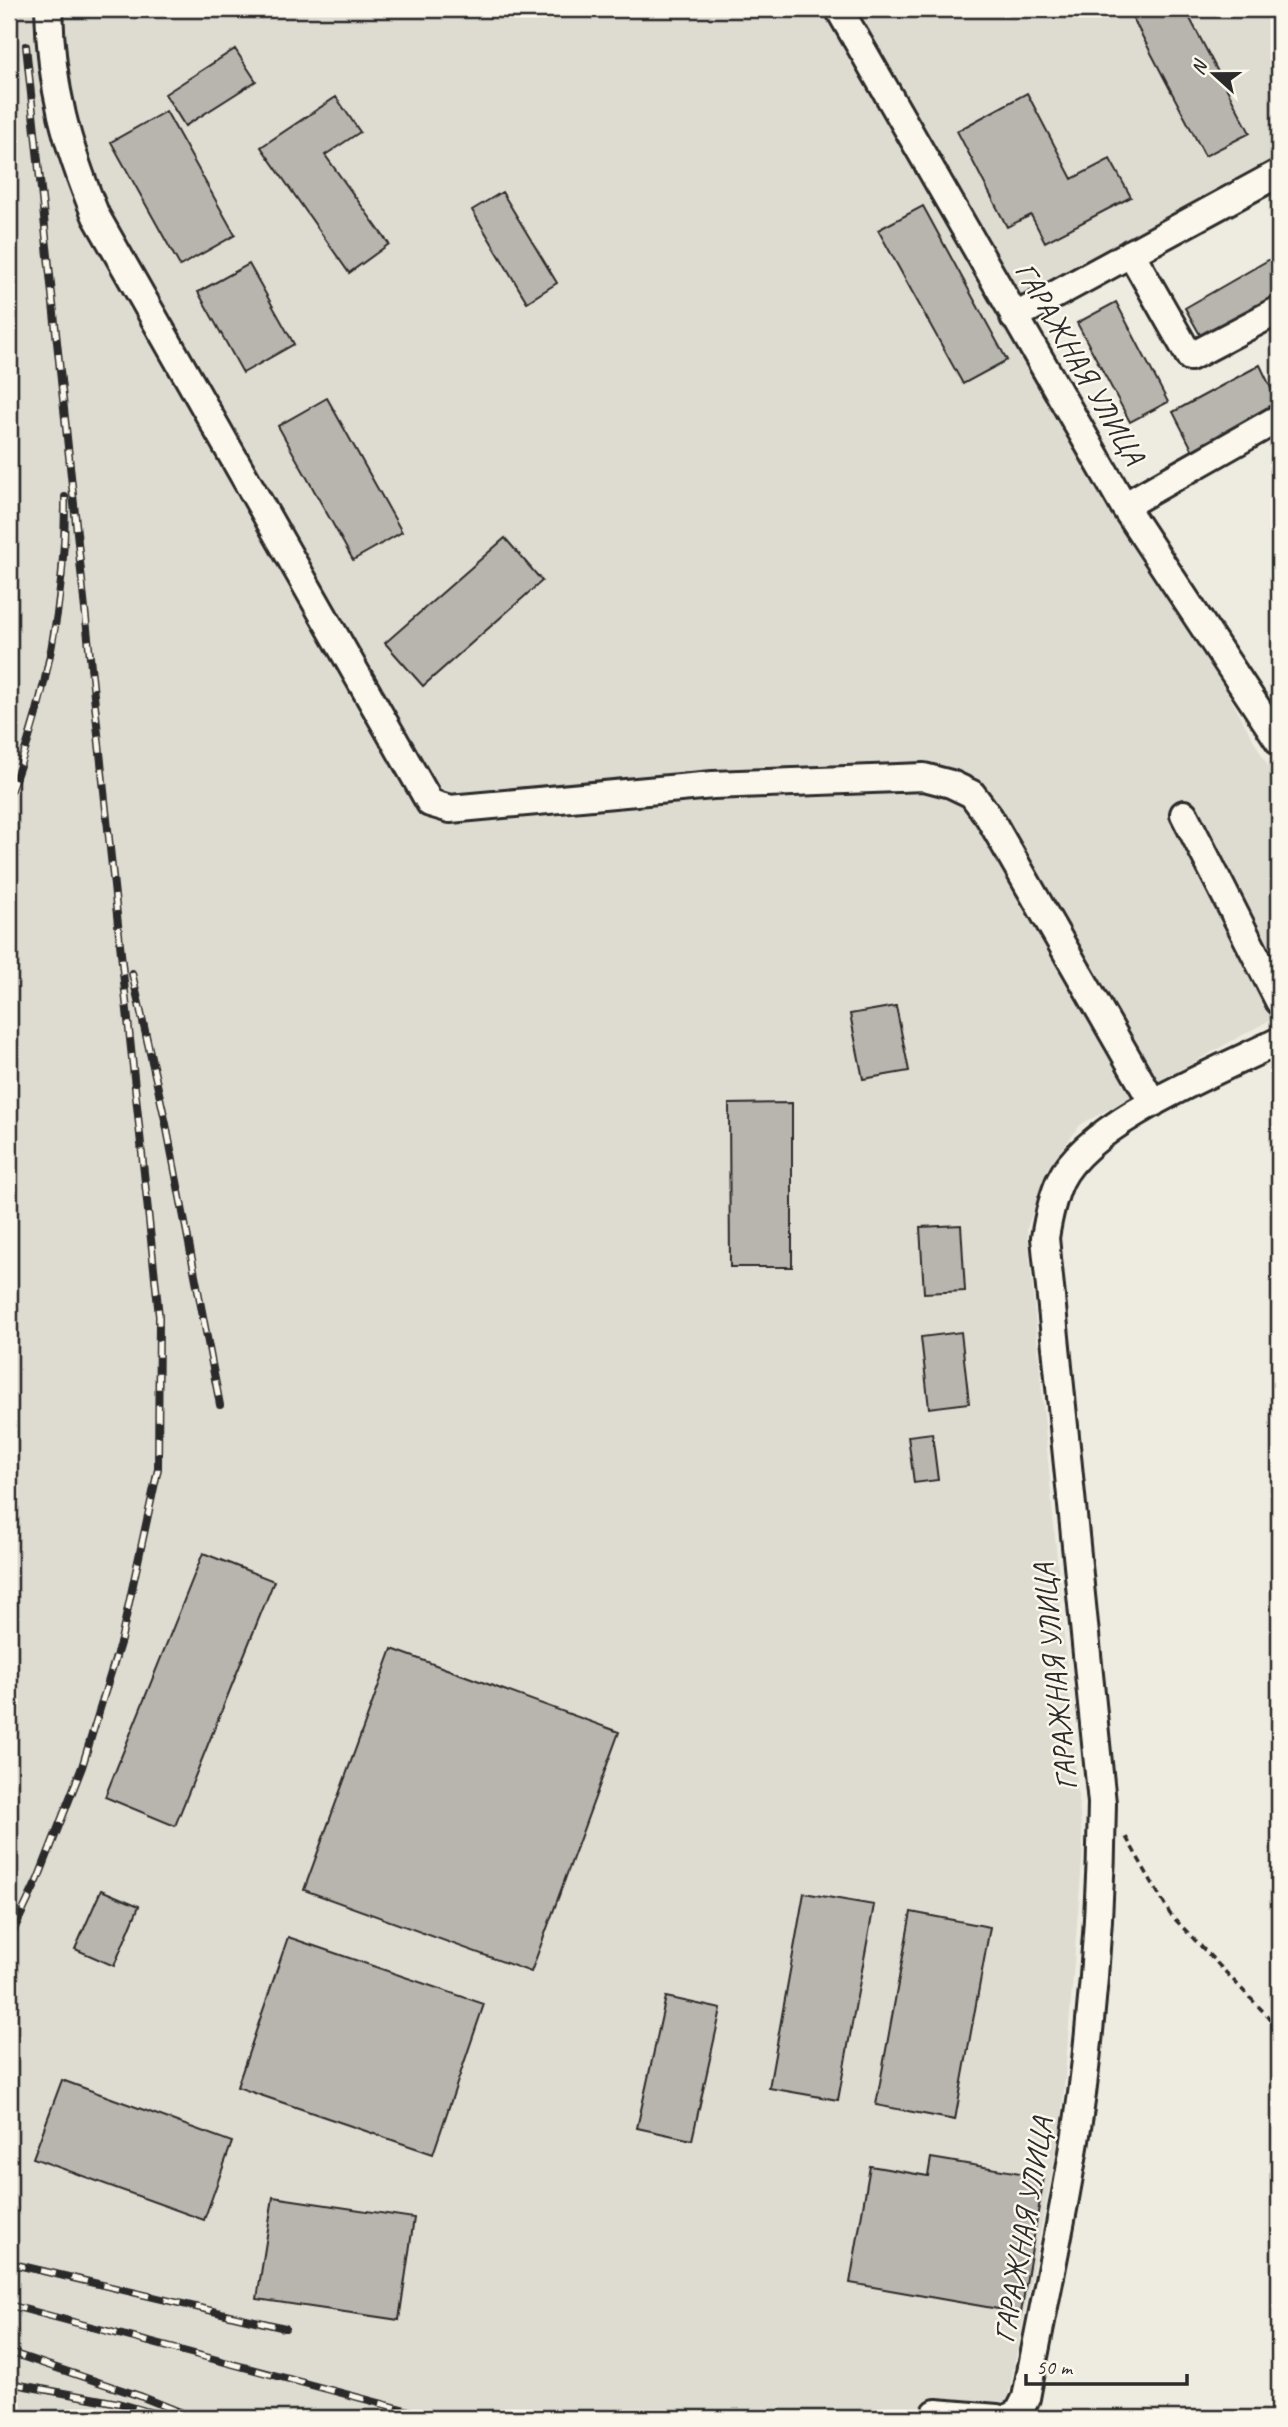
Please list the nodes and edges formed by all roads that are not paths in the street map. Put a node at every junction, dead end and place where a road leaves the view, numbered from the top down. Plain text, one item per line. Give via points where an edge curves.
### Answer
1 (49, 9) edge
2 (839, 9) edge
3 (1279, 173) edge
4 (1130, 253) junction
5 (1279, 310) edge
6 (1014, 317) junction
7 (1279, 418) edge
8 (1125, 506) junction
9 (1279, 741) edge
10 (1184, 814) dead end
11 (1279, 1001) edge
12 (1279, 1041) edge
13 (1153, 1103) junction
14 (936, 2413) dead end
15 (997, 2418) edge
16 (1007, 2418) edge

1 - 13 street via 60,112 96,216 430,803 450,808 713,785 924,777 951,784 972,794 989,817
2 - 6 street, ГАРАЖНАЯ УЛИЦА
3 - 4 street
4 - 5 street via 1190,357
4 - 6 street
6 - 8 street, ГАРАЖНАЯ УЛИЦА
7 - 8 street
8 - 9 street, ГАРАЖНАЯ УЛИЦА
10 - 11 street
12 - 13 street, ГАРАЖНАЯ УЛИЦА
13 - 16 street, ГАРАЖНАЯ УЛИЦА via 1104,1132 1077,1157 1061,1179 1045,1238 1102,1803 1101,1866 1082,2095 1026,2398 1019,2412
14 - 15 street

